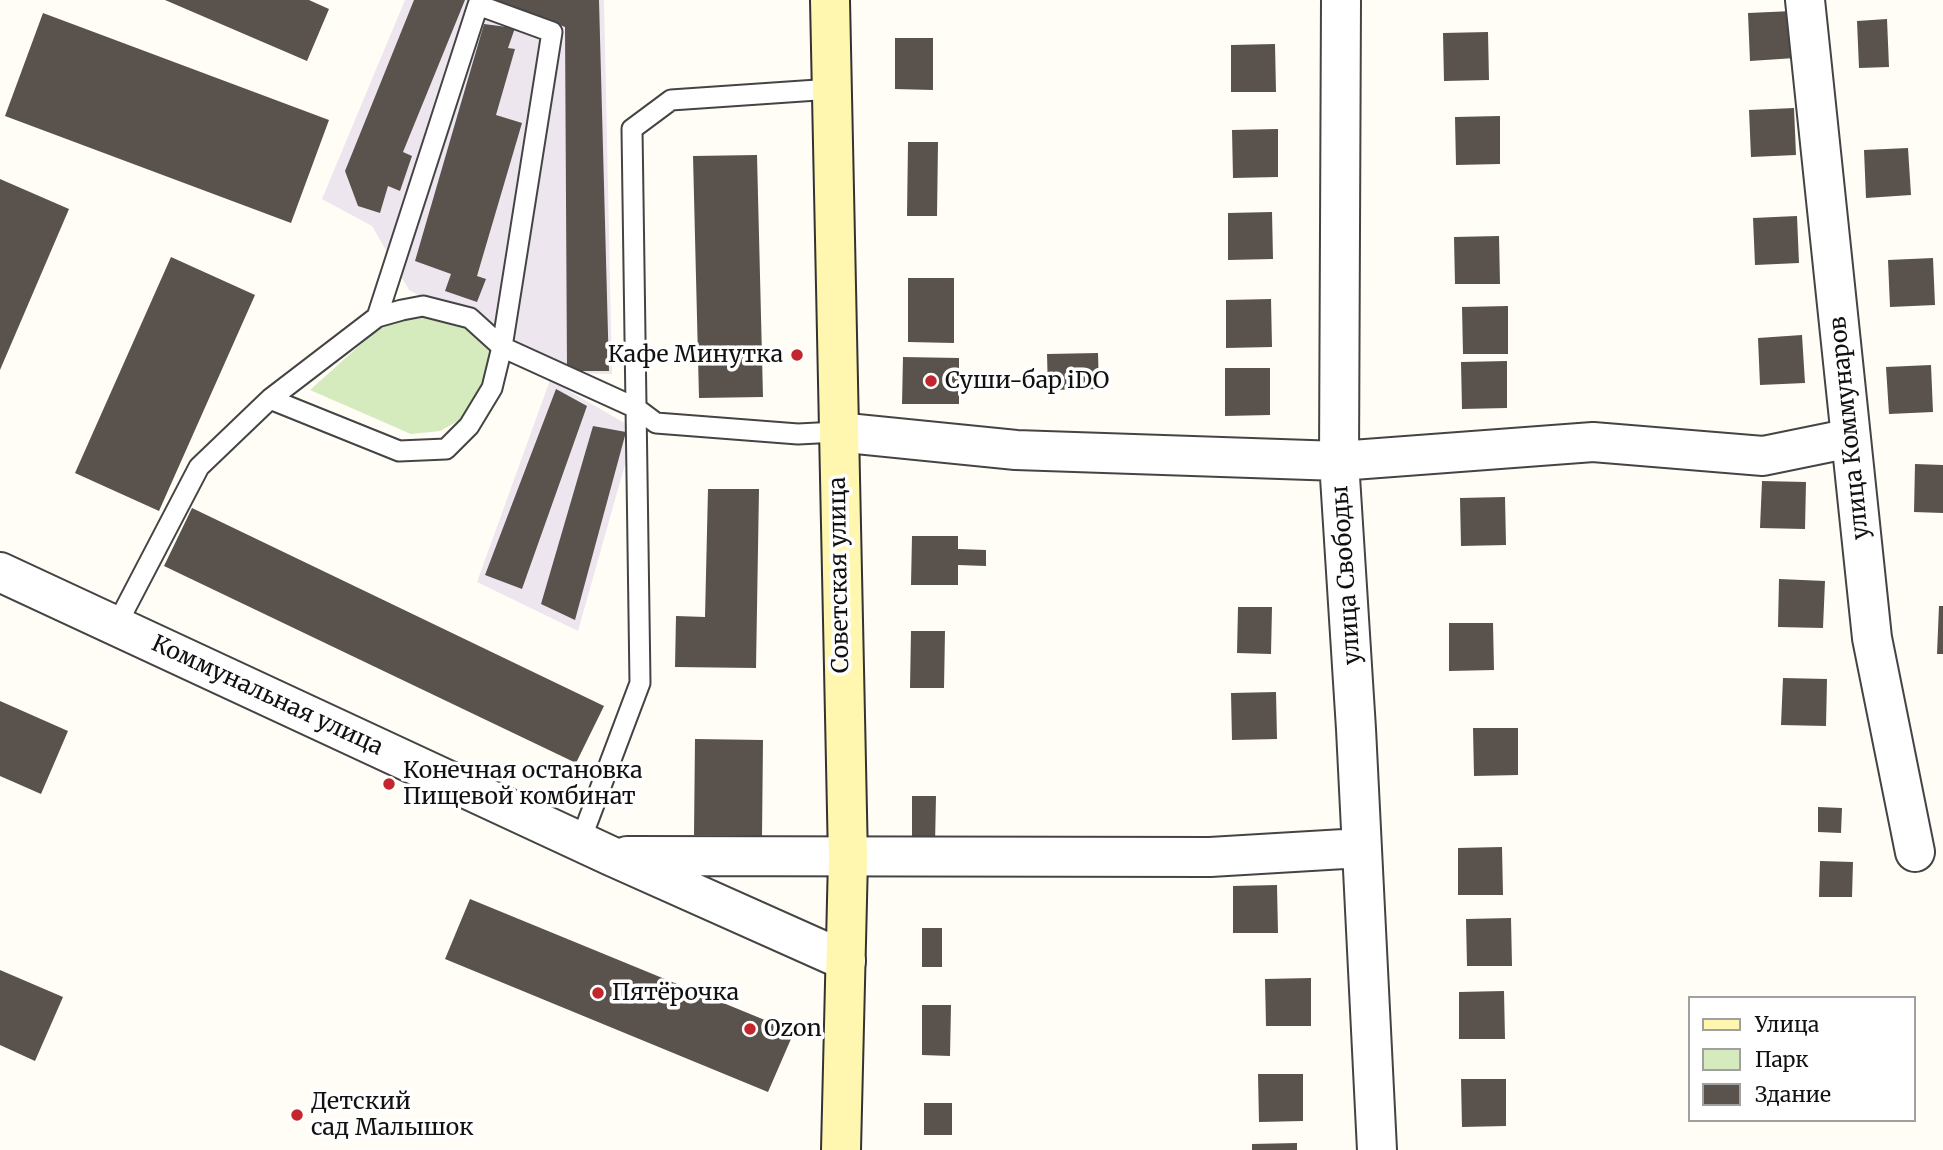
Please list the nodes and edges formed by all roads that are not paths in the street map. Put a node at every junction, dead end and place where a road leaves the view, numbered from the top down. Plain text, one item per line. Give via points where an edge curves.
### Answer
1 (830, 0) edge
2 (1341, 0) edge
3 (1805, 0) edge
4 (832, 89) junction
5 (377, 317) junction
6 (502, 347) junction
7 (270, 399) junction
8 (636, 408) junction
9 (837, 432) junction
10 (1850, 438) junction
11 (1339, 461) junction
12 (0, 572) edge
13 (116, 626) junction
14 (1362, 848) junction
15 (596, 849) junction
16 (1915, 852) dead end
17 (848, 859) junction
18 (846, 961) junction
19 (841, 1150) edge
20 (1377, 1150) edge

1 - 4 main road, Советская улица
2 - 11 street, улица Свободы
3 - 10 street, улица Коммунаров
4 - 8 lane via 671,100 632,128
4 - 9 main road, Советская улица
5 - 6 lane via 423,306 471,318
5 - 6 lane via 478,5 552,32
5 - 7 lane
6 - 7 lane via 492,388 469,426 446,449 399,451
6 - 8 lane
7 - 13 lane via 200,467
8 - 9 lane via 656,423 798,434
8 - 15 lane via 640,683
9 - 11 street via 1016,450
9 - 17 main road, Советская улица
10 - 11 street via 1763,456 1593,442
10 - 16 street, улица Коммунаров via 1872,638
11 - 14 street, улица Свободы
12 - 13 street, Коммунальная улица
13 - 15 street, Коммунальная улица
14 - 17 street, Коммунальная улица via 1210,857
14 - 20 street, улица Свободы
15 - 17 street, Коммунальная улица
15 - 18 street, Коммунальная улица
17 - 18 main road, Советская улица
18 - 19 main road, Советская улица

